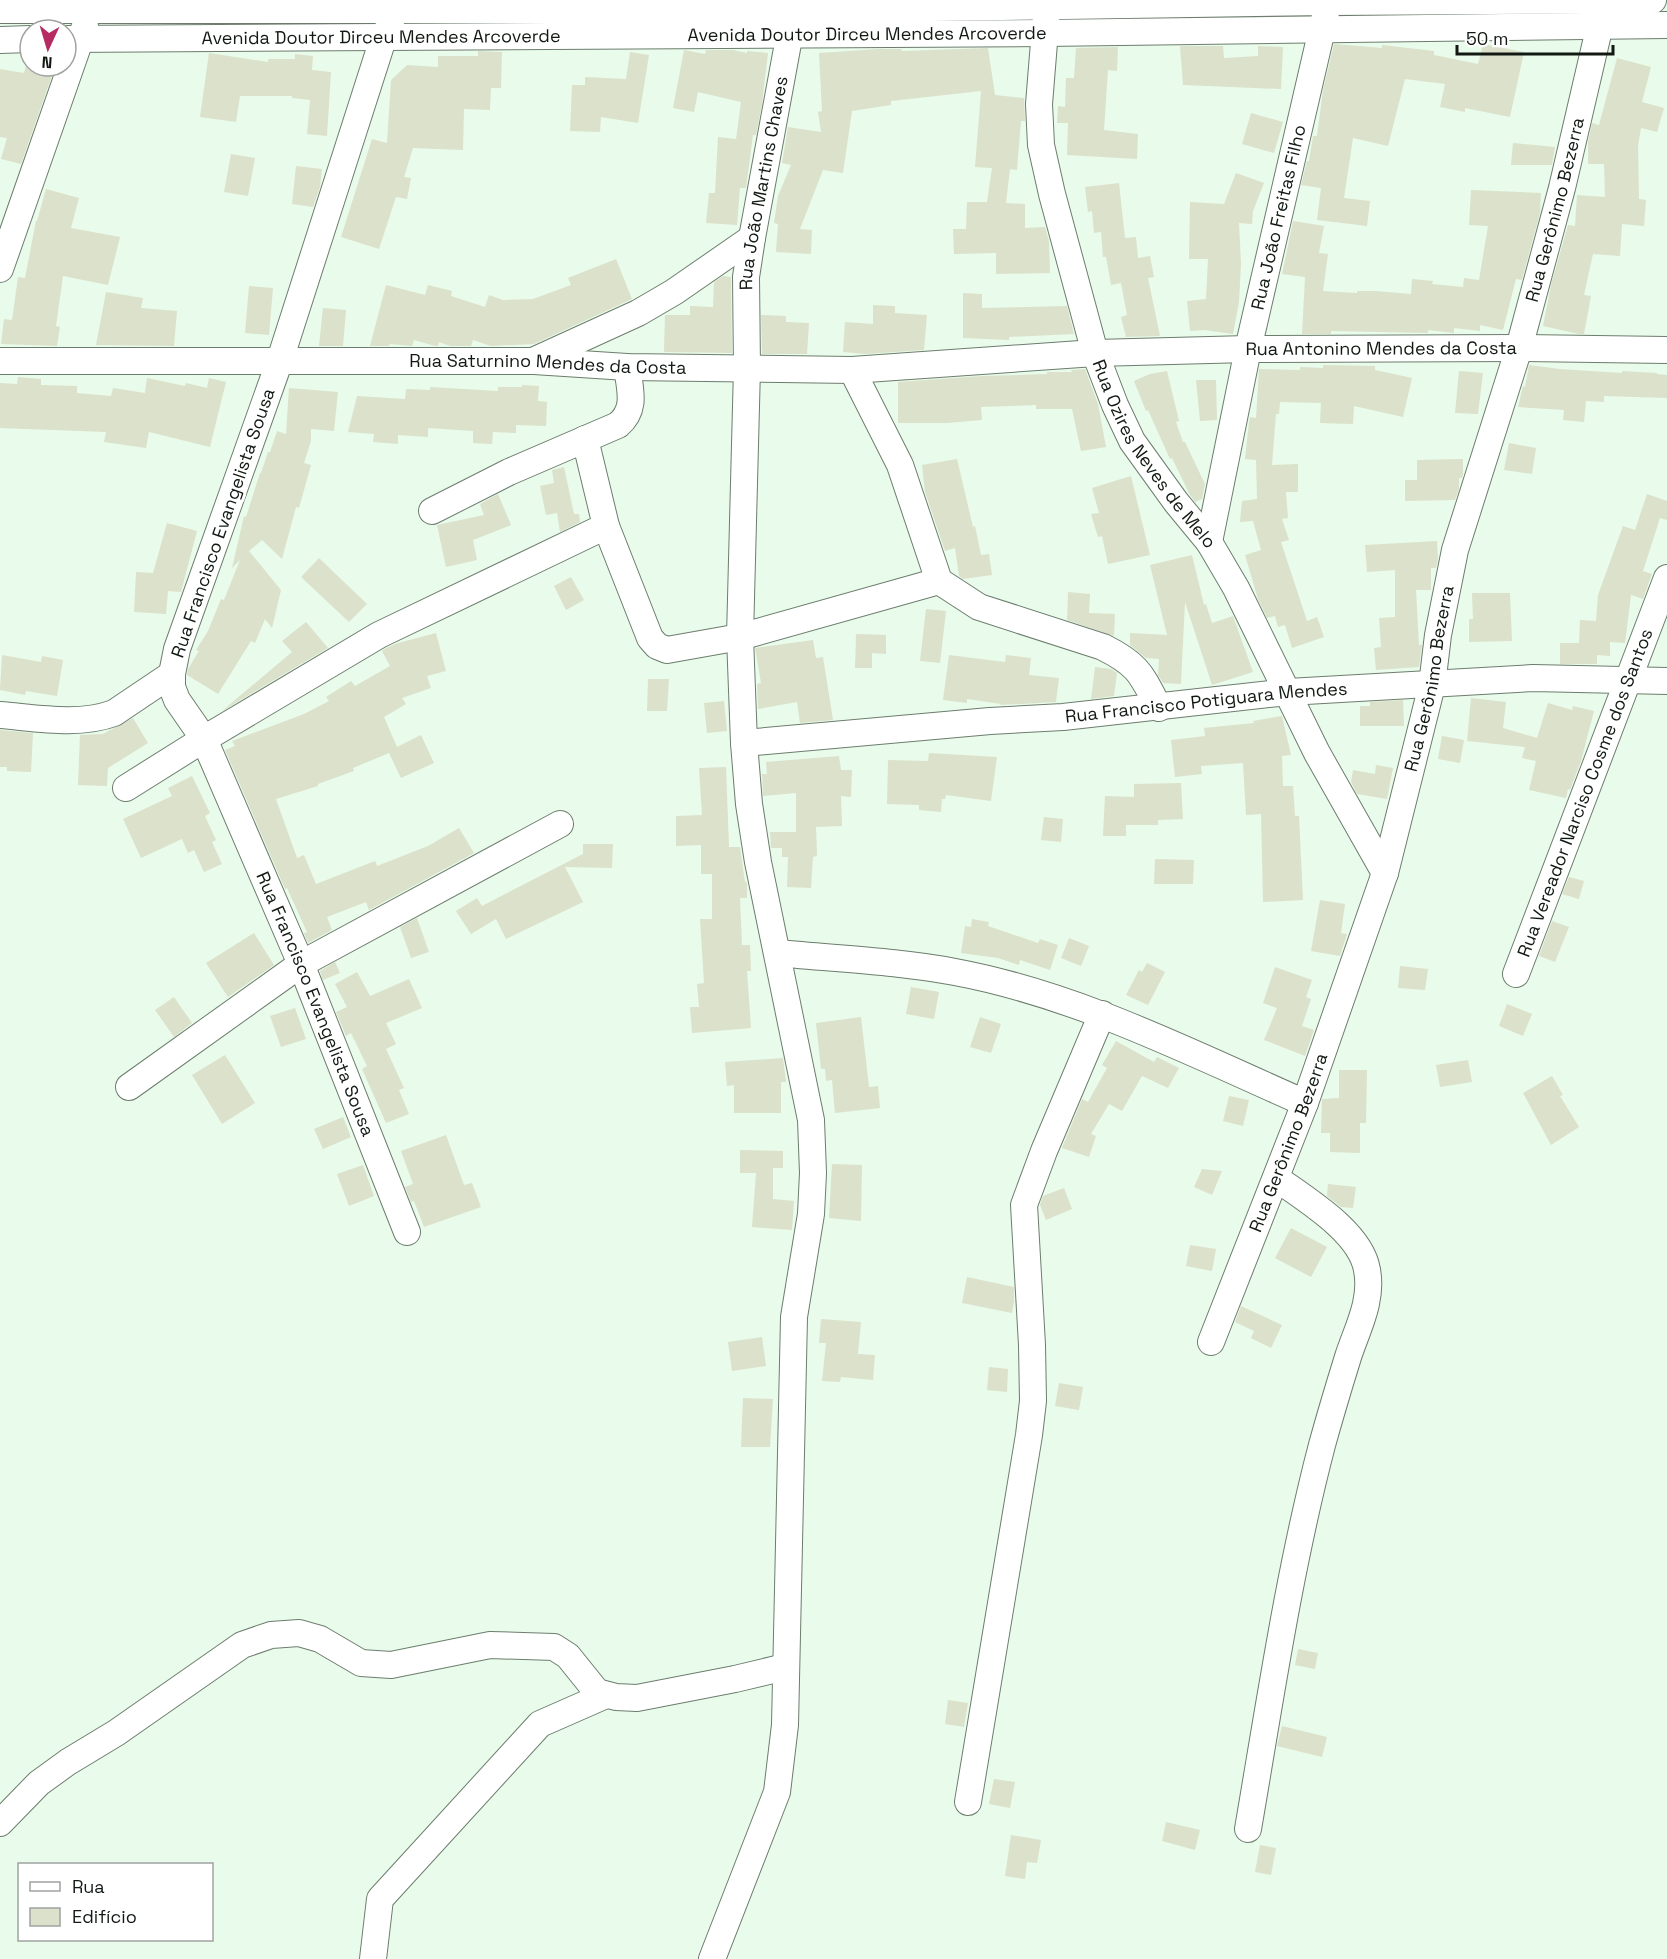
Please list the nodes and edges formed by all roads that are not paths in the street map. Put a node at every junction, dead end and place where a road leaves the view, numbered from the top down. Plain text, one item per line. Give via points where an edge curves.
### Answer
1 (1653, 0) edge
2 (1329, 1) edge
3 (1606, 1) edge
4 (1048, 4) edge
5 (92, 5) edge
6 (398, 6) edge
7 (0, 10) edge
8 (794, 15) edge
9 (1667, 25) edge
10 (1599, 27) junction
11 (1322, 28) junction
12 (78, 31) edge
13 (1044, 33) junction
14 (384, 36) junction
15 (18, 39) edge
16 (78, 39) edge
17 (0, 40) edge
18 (61, 78) edge
19 (752, 238) junction
20 (0, 269) edge
21 (1519, 348) junction
22 (1248, 349) junction
23 (1667, 350) edge
24 (1095, 352) junction
25 (280, 360) junction
26 (0, 361) edge
27 (534, 361) junction
28 (627, 367) junction
29 (747, 368) junction
30 (852, 370) junction
31 (585, 439) junction
32 (432, 511) dead end
33 (606, 526) junction
34 (1209, 542) junction
35 (1667, 578) edge
36 (939, 581) junction
37 (740, 637) junction
38 (172, 674) junction
39 (1629, 679) junction
40 (1667, 681) edge
41 (1432, 685) junction
42 (1288, 692) junction
43 (1159, 708) junction
44 (0, 715) edge
45 (204, 739) junction
46 (744, 743) junction
47 (126, 788) dead end
48 (560, 824) dead end
49 (1385, 873) junction
50 (778, 953) junction
51 (301, 964) junction
52 (1516, 974) dead end
53 (1102, 1014) junction
54 (129, 1087) dead end
55 (1305, 1103) junction
56 (1276, 1178) junction
57 (407, 1232) dead end
58 (1211, 1342) dead end
59 (785, 1667) junction
60 (606, 1695) junction
61 (968, 1802) dead end
62 (0, 1823) edge
63 (1248, 1829) dead end
64 (373, 1959) edge
65 (712, 1959) edge

1 - 3 street, Avenida Doutor Dirceu Mendes Arcoverde
2 - 3 street, Avenida Doutor Dirceu Mendes Arcoverde
2 - 4 street, Avenida Doutor Dirceu Mendes Arcoverde
2 - 11 street, Rua João Freitas Filho
3 - 10 street, Rua Gerônimo Bezerra
4 - 8 street, Avenida Doutor Dirceu Mendes Arcoverde
4 - 13 street, Rua Ozires Neves de Melo
5 - 6 street, Avenida Doutor Dirceu Mendes Arcoverde
5 - 7 street, Avenida Doutor Dirceu Mendes Arcoverde
5 - 12 street
6 - 8 street, Avenida Doutor Dirceu Mendes Arcoverde
6 - 14 street, Rua Francisco Evangelista Sousa
8 - 13 street, Avenida Doutor Dirceu Mendes Arcoverde
8 - 14 street, Avenida Doutor Dirceu Mendes Arcoverde
8 - 19 street, Rua João Martins Chaves
9 - 10 street, Avenida Doutor Dirceu Mendes Arcoverde
10 - 11 street, Avenida Doutor Dirceu Mendes Arcoverde
10 - 21 street, Rua Gerônimo Bezerra via 1562,188
11 - 13 street, Avenida Doutor Dirceu Mendes Arcoverde
11 - 22 street, Rua João Freitas Filho
13 - 24 street, Rua Ozires Neves de Melo via 1039,104 1041,145
14 - 16 street, Avenida Doutor Dirceu Mendes Arcoverde
14 - 25 street, Rua Francisco Evangelista Sousa
15 - 17 street
18 - 20 street
19 - 27 street via 638,313
19 - 29 street, Rua João Martins Chaves via 746,277
21 - 22 street, Rua Antonino Mendes da Costa
21 - 23 street, Rua Antonino Mendes da Costa
21 - 41 street, Rua Gerônimo Bezerra via 1455,550
22 - 24 street, Rua Antonino Mendes da Costa
22 - 34 street, Rua João Freitas Filho
24 - 30 street, Rua Saturnino Mendes da Costa
24 - 34 street, Rua Ozires Neves de Melo via 1132,441
25 - 26 street, Rua Saturnino Mendes da Costa
25 - 27 street, Rua Saturnino Mendes da Costa
25 - 38 street, Rua Francisco Evangelista Sousa via 177,649
27 - 28 street, Rua Saturnino Mendes da Costa
28 - 29 street, Rua Saturnino Mendes da Costa
28 - 31 street via 631,403 627,417
29 - 30 street, Rua Saturnino Mendes da Costa
29 - 37 street, Rua João Martins Chaves
30 - 36 street via 900,465
31 - 32 street
31 - 33 street
33 - 37 street via 650,638 657,646 667,650
33 - 45 street via 379,634
34 - 42 street, Rua Ozires Neves de Melo
35 - 39 street, Rua Vereador Narciso Cosme dos Santos
36 - 37 street
36 - 43 street via 979,607 1122,656 1139,672
37 - 46 street, Rua João Martins Chaves
38 - 44 street via 104,717 76,720
38 - 45 street, Rua Francisco Evangelista Sousa via 177,700
39 - 40 street, Rua Francisco Potiguara Mendes
39 - 41 street, Rua Francisco Potiguara Mendes via 1533,678
39 - 52 street, Rua Vereador Narciso Cosme dos Santos
41 - 42 street, Rua Francisco Potiguara Mendes
41 - 49 street, Rua Gerônimo Bezerra
42 - 43 street, Rua Francisco Potiguara Mendes
42 - 49 street, Rua Ozires Neves de Melo via 1317,753
43 - 46 street, Rua Francisco Potiguara Mendes
45 - 47 street
45 - 51 street, Rua Francisco Evangelista Sousa
46 - 50 street, Rua João Martins Chaves via 758,862
48 - 51 street
49 - 55 street, Rua Gerônimo Bezerra
50 - 53 street via 957,972
50 - 59 street, Rua João Martins Chaves via 811,1120 813,1173 811,1214 794,1317
51 - 54 street
51 - 57 street, Rua Francisco Evangelista Sousa
53 - 55 street
53 - 61 street via 1024,1205 1033,1401
55 - 56 street, Rua Gerônimo Bezerra
56 - 58 street, Rua Gerônimo Bezerra
56 - 63 street via 1330,1216 1355,1244 1367,1268 1369,1292 1322,1444 1295,1558
59 - 60 street via 637,1698
59 - 65 street, Rua João Martins Chaves via 785,1725 777,1792
60 - 62 street via 592,1688 568,1656 554,1647 490,1645 391,1665 361,1663 320,1639 299,1633 271,1635 242,1645 68,1762 39,1783
60 - 64 street via 540,1724 380,1899

